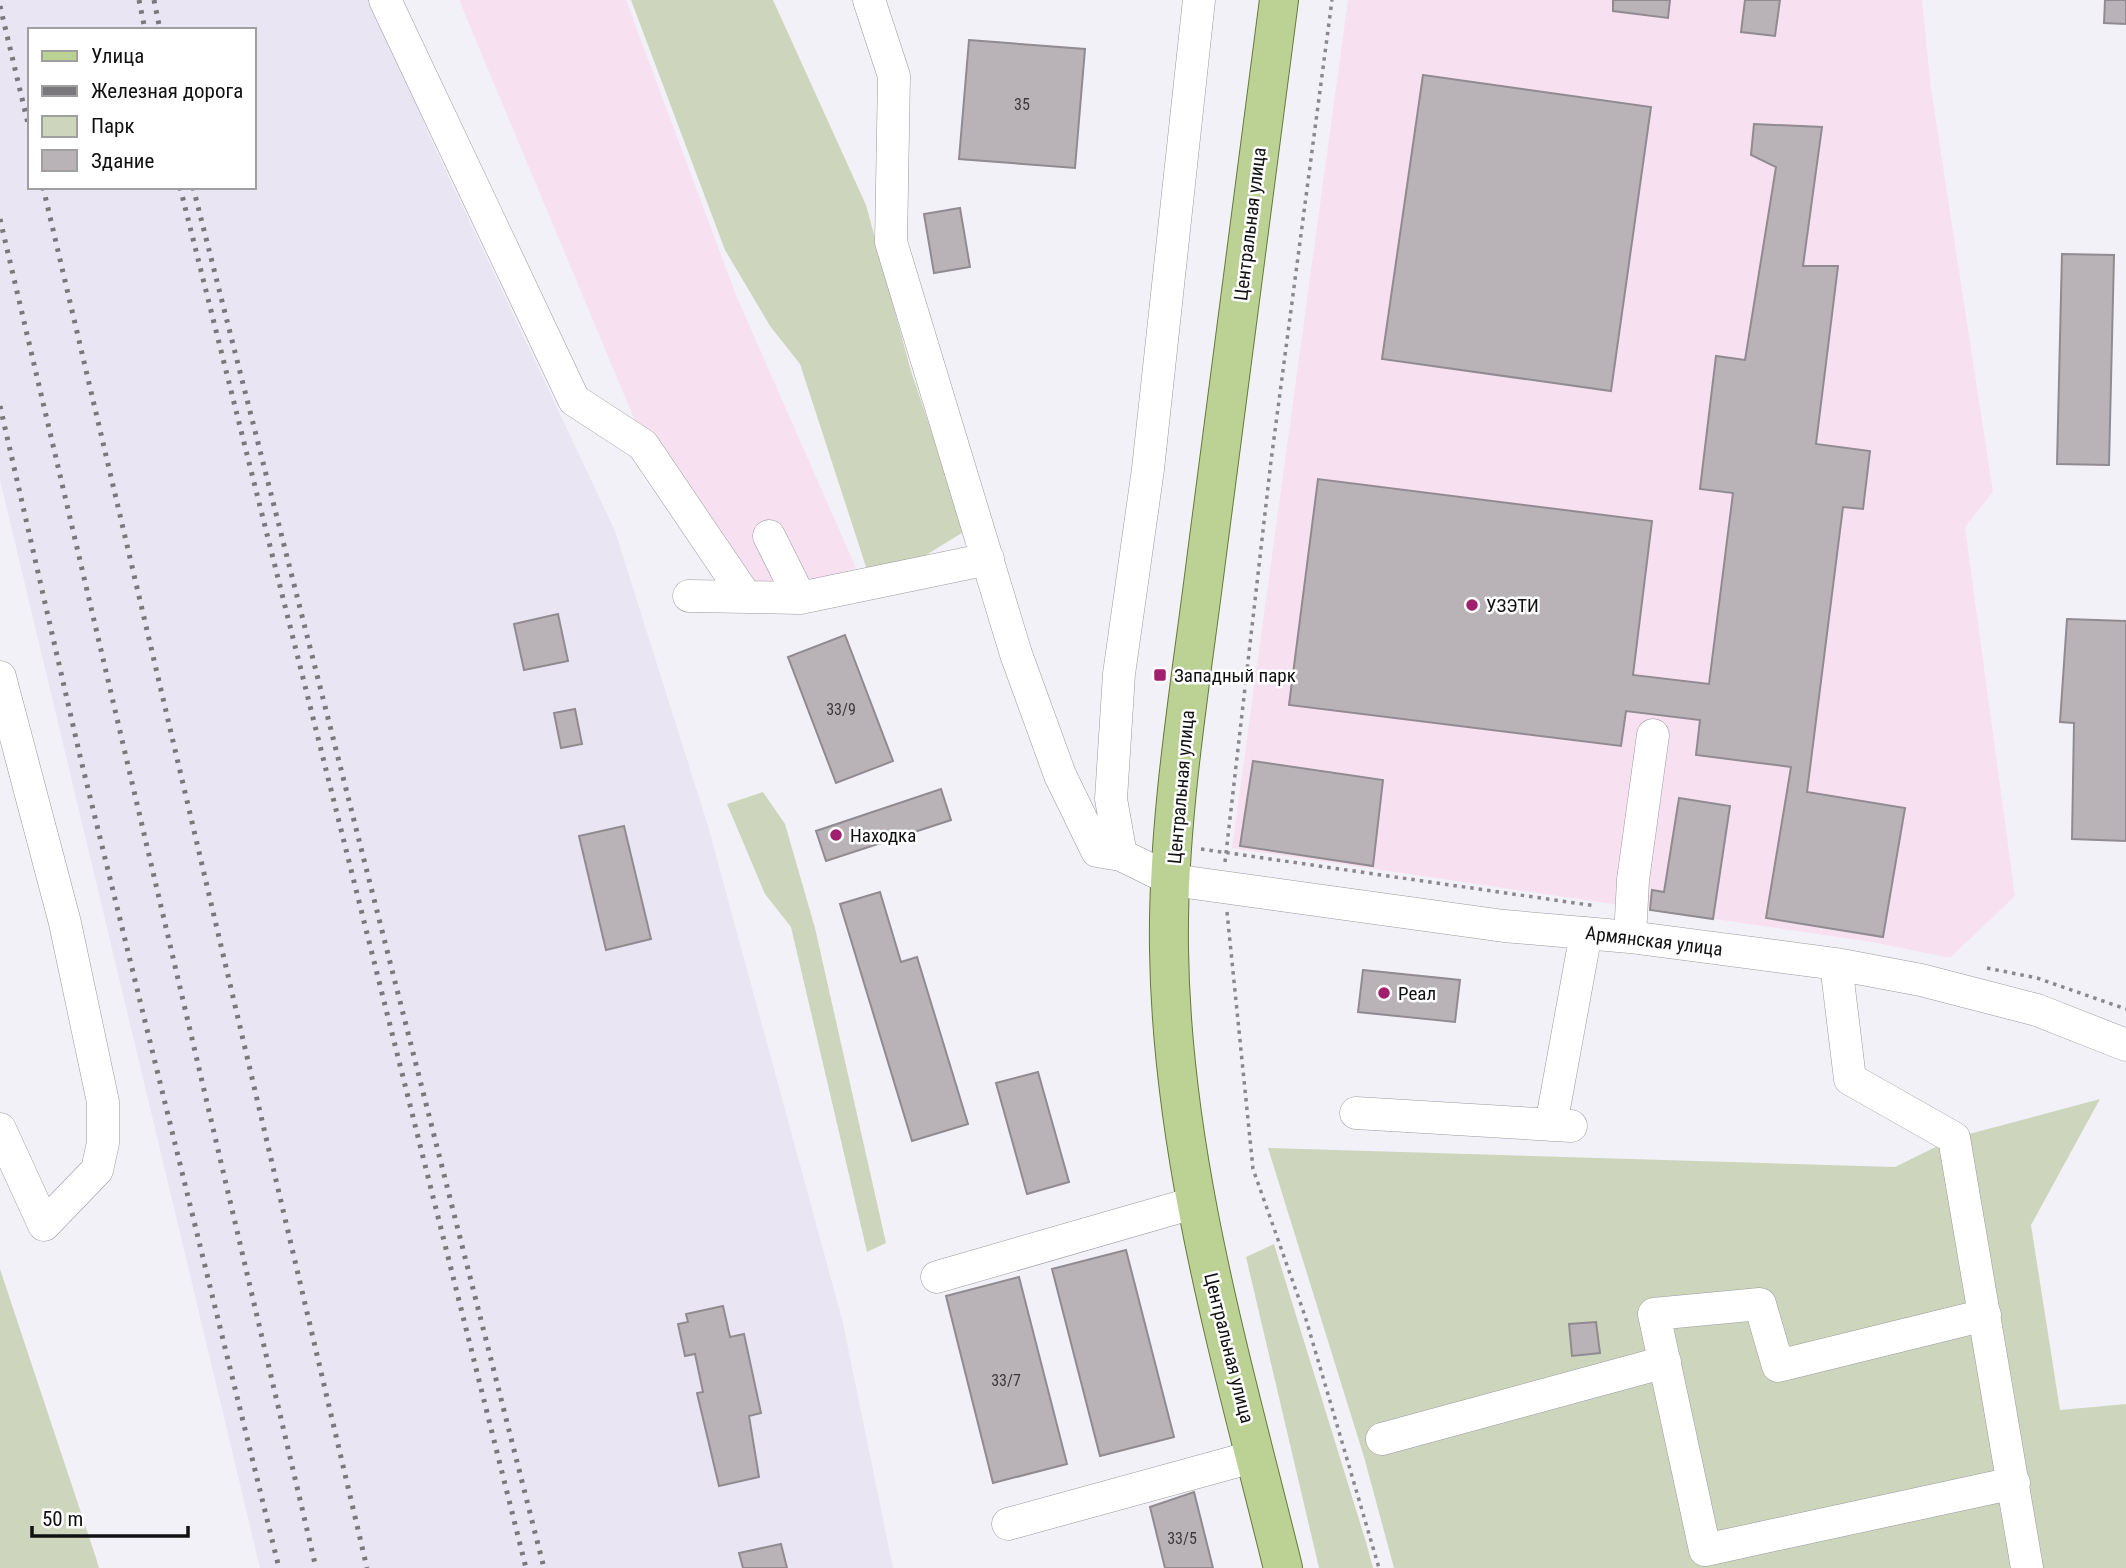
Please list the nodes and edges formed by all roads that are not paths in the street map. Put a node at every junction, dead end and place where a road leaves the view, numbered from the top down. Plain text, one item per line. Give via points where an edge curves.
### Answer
1 (385, 0) edge
2 (869, 0) edge
3 (1199, 0) edge
4 (1279, 0) edge
5 (769, 536) dead end
6 (988, 559) junction
7 (689, 596) dead end
8 (746, 597) junction
9 (800, 598) junction
10 (0, 677) edge
11 (1653, 735) dead end
12 (1121, 855) junction
13 (1172, 880) junction
14 (1586, 933) junction
15 (1630, 937) junction
16 (1836, 964) junction
17 (2126, 1045) edge
18 (1356, 1113) dead end
19 (0, 1129) edge
20 (1197, 1202) junction
21 (937, 1277) dead end
22 (1985, 1315) junction
23 (1665, 1363) junction
24 (1382, 1439) dead end
25 (1256, 1456) junction
26 (2014, 1483) junction
27 (1008, 1524) dead end
28 (1283, 1568) edge
29 (2027, 1568) edge

1 - 8 street via 574,400 643,445
2 - 6 street via 894,76 891,242
3 - 12 street via 1148,468 1119,674 1111,799
4 - 13 main road, Центральная улица via 1178,784
5 - 9 street
6 - 9 street
6 - 12 street, Армянская улица via 1060,775 1097,851
7 - 8 street
8 - 9 street
10 - 19 street via 65,923 103,1102 103,1143 97,1170 44,1225
11 - 15 street
12 - 13 street, Армянская улица
13 - 14 street, Армянская улица
13 - 20 main road, Центральная улица via 1169,949 1174,1036
14 - 15 street, Армянская улица
14 - 18 street via 1561,1126
15 - 16 street, Армянская улица
16 - 17 street, Армянская улица via 2037,1010
16 - 22 street via 1850,1079 1954,1138
20 - 21 street
20 - 25 main road, Центральная улица
22 - 23 street via 1778,1366 1760,1304 1654,1314
22 - 26 street
23 - 24 street
23 - 26 street via 1705,1550
25 - 27 street
25 - 28 main road, Центральная улица
26 - 29 street

